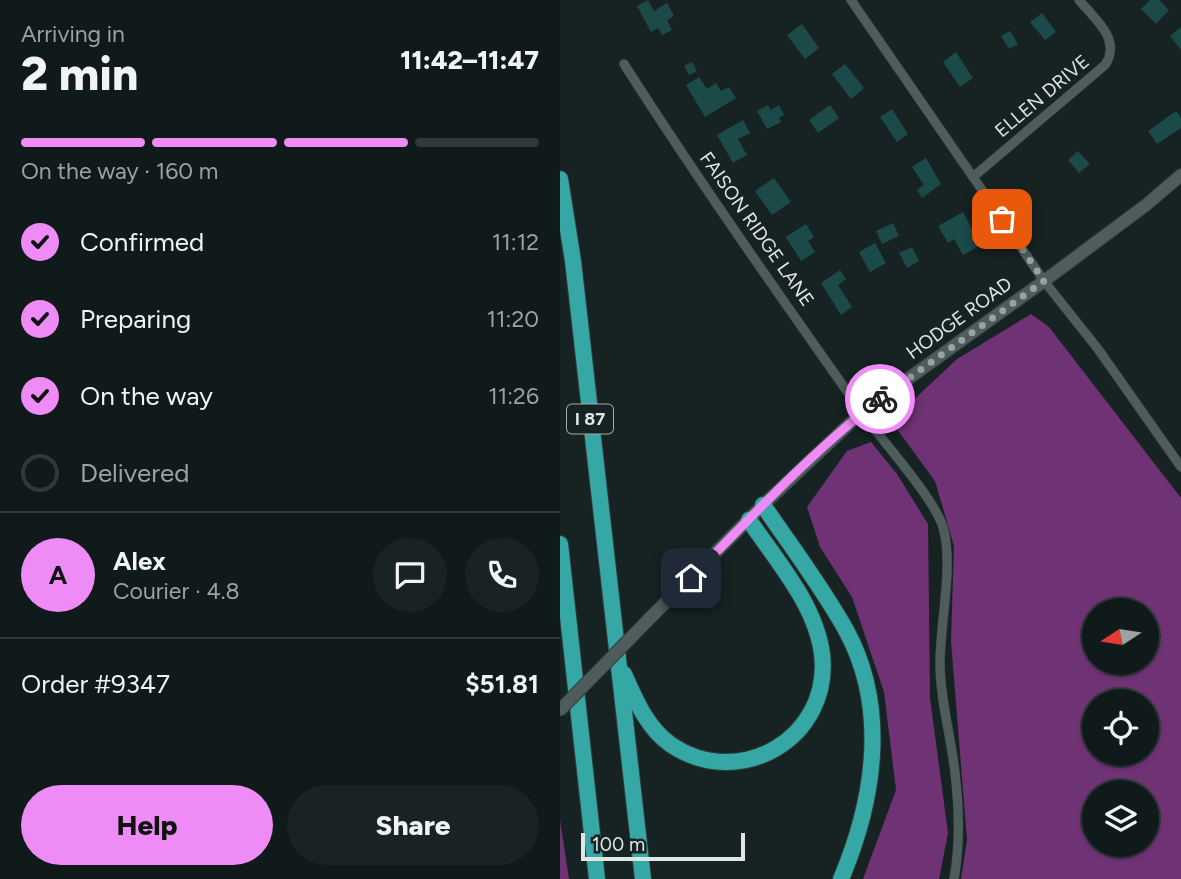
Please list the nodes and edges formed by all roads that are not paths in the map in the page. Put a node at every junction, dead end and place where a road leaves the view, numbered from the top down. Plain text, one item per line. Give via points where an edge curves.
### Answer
1 (851, 0) edge
2 (1079, 0) edge
3 (624, 64) dead end
4 (1181, 175) edge
5 (973, 177) junction
6 (560, 179) edge
7 (1044, 281) junction
8 (862, 412) junction
9 (1181, 467) edge
10 (763, 505) junction
11 (749, 520) junction
12 (560, 544) edge
13 (618, 659) junction
14 (560, 710) edge
15 (595, 879) edge
16 (643, 879) edge
17 (841, 879) edge
18 (954, 879) edge

1 - 5 street
2 - 5 street, ELLEN DRIVE via 1108,36 1113,45 1111,56
3 - 8 street, FAISON RIDGE LANE
4 - 7 main road, HODGE ROAD
5 - 7 street
6 - 13 highway, I 87
7 - 8 main road, HODGE ROAD
7 - 9 street
8 - 10 main road, HODGE ROAD
8 - 18 street, FAISON RIDGE LANE via 933,506 944,530 947,561 940,663 955,775
10 - 11 main road, HODGE ROAD
10 - 17 highway via 846,631 866,686 873,732 871,785
11 - 13 highway via 809,614 822,653 821,685 799,730 784,744 753,759 719,763 694,757 654,730
11 - 14 main road, HODGE ROAD, bridge
12 - 15 highway
13 - 16 highway, I 87

